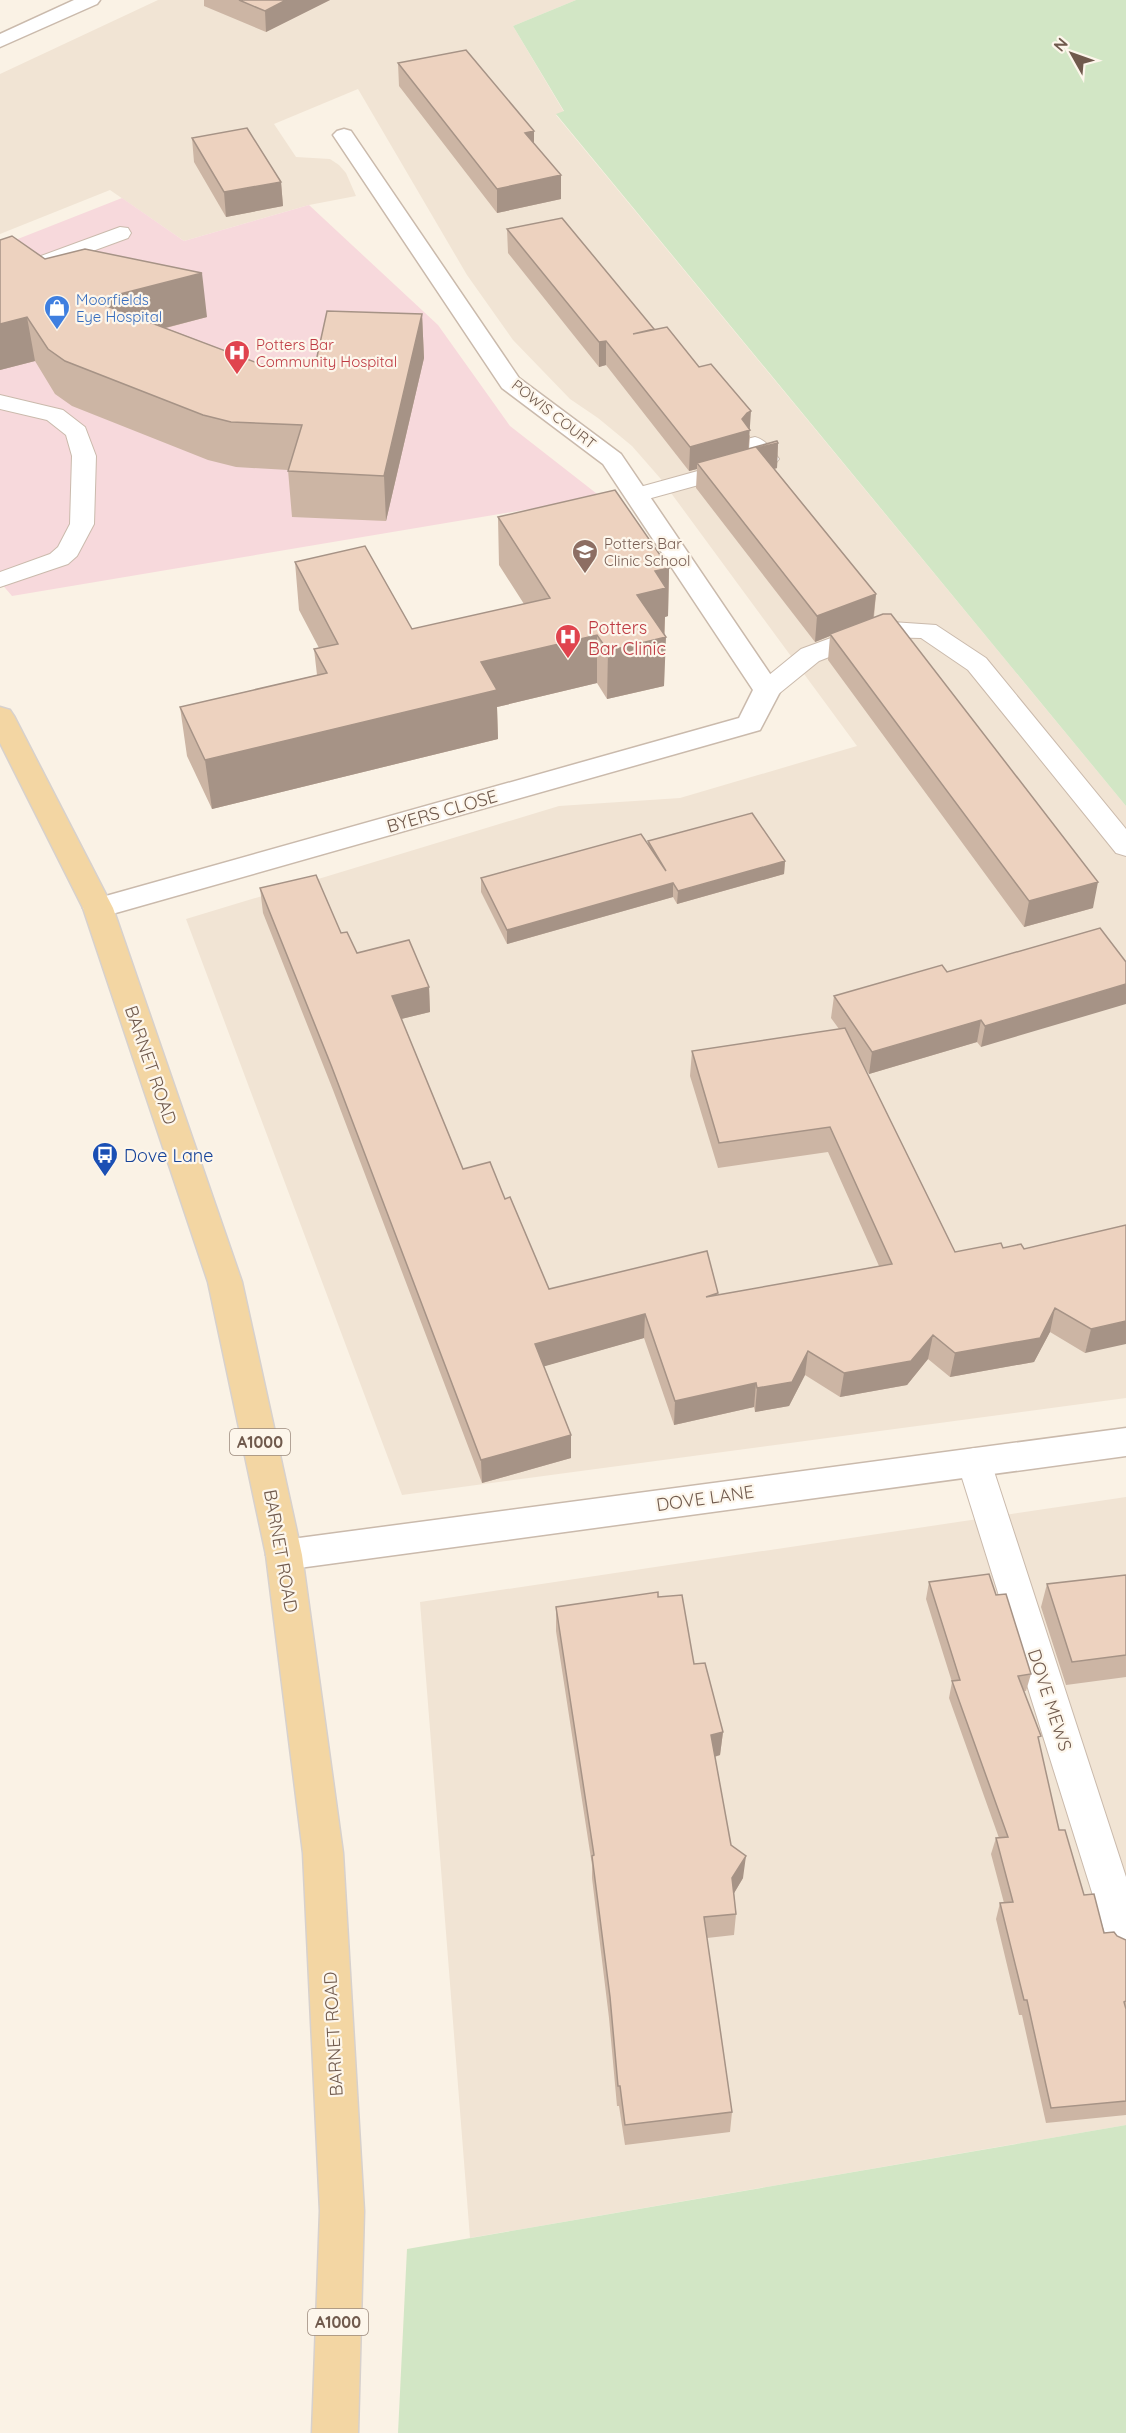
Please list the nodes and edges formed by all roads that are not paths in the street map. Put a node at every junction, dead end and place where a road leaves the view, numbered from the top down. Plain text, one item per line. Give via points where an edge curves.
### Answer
1 (90, 0) edge
2 (0, 41) edge
3 (344, 135) dead end
4 (120, 233) dead end
5 (0, 279) edge
6 (0, 402) edge
7 (754, 444) dead end
8 (637, 495) junction
9 (0, 580) edge
10 (767, 690) junction
11 (0, 716) edge
12 (1126, 847) edge
13 (98, 908) junction
14 (1126, 1442) edge
15 (974, 1462) junction
16 (284, 1555) junction
17 (1126, 1937) edge
18 (335, 2433) edge

1 - 2 street
3 - 8 street, POWIS COURT via 510,383 612,459
4 - 5 lane
6 - 9 lane via 55,415 77,432 84,456 82,524 68,551 59,559
7 - 8 lane via 767,459
8 - 10 street, POWIS COURT
10 - 12 lane via 810,655 877,629 927,630 977,664
10 - 13 street, BYERS CLOSE via 750,724
11 - 13 main road, BARNET ROAD / A1000
13 - 16 main road, BARNET ROAD / A1000 via 225,1282
14 - 15 street, DOVE LANE
15 - 16 street, DOVE LANE
15 - 17 lane, DOVE MEWS
16 - 18 main road, BARNET ROAD / A1000 via 323,1852 342,2211

